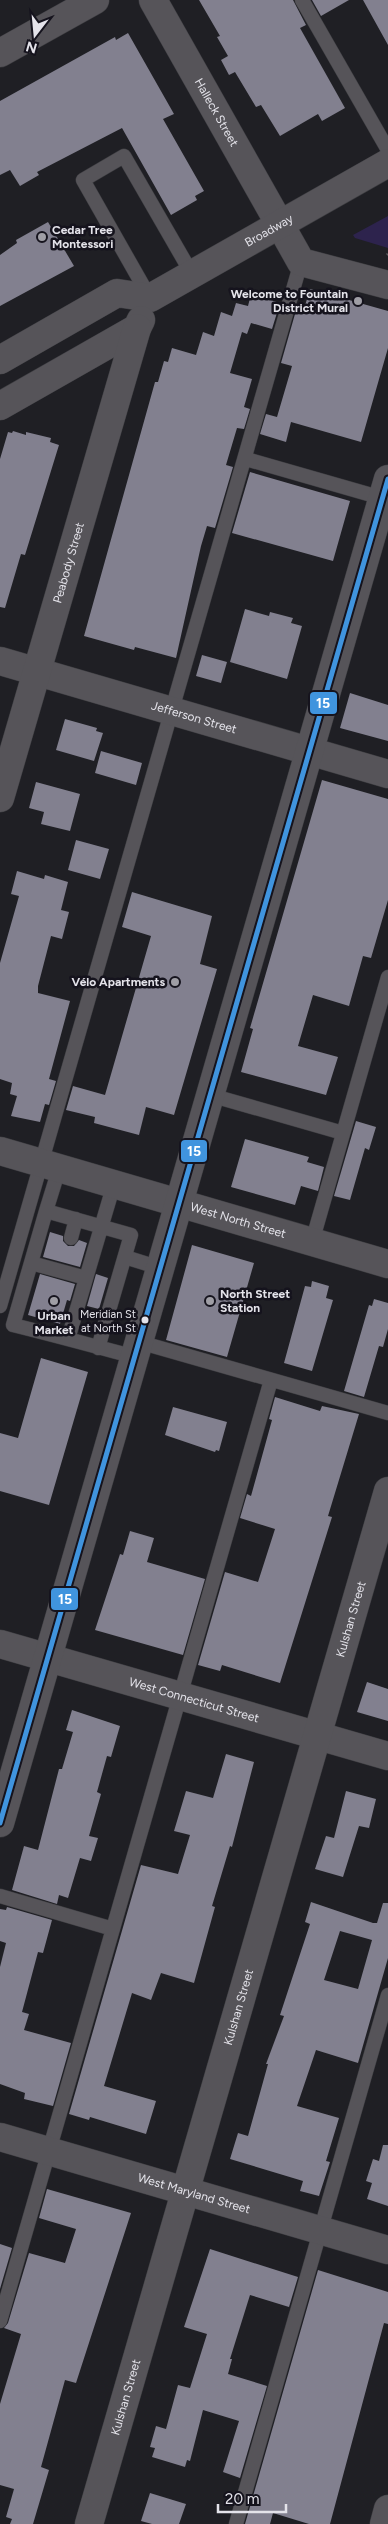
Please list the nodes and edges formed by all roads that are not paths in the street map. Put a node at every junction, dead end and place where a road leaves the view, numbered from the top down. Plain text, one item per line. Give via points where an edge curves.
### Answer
1 (95, 0) edge
2 (153, 0) edge
3 (302, 0) edge
4 (0, 53) edge
5 (388, 150) edge
6 (388, 162) edge
7 (280, 224) junction
8 (301, 262) junction
9 (192, 274) junction
10 (388, 285) edge
11 (150, 298) junction
12 (137, 328) junction
13 (0, 360) edge
14 (0, 406) edge
15 (246, 459) junction
16 (385, 488) edge
17 (0, 661) edge
18 (37, 672) junction
19 (172, 711) junction
20 (309, 751) junction
21 (388, 774) edge
22 (0, 798) edge
23 (388, 977) edge
24 (210, 1094) junction
25 (343, 1133) junction
26 (0, 1152) edge
27 (50, 1166) junction
28 (114, 1184) junction
29 (179, 1203) junction
30 (46, 1211) junction
31 (76, 1219) junction
32 (101, 1227) junction
33 (71, 1238) dead end
34 (312, 1242) junction
35 (125, 1257) junction
36 (31, 1263) junction
37 (388, 1264) edge
38 (160, 1268) junction
39 (86, 1278) junction
40 (0, 1306) edge
41 (68, 1339) junction
42 (98, 1348) junction
43 (137, 1350) junction
44 (271, 1380) junction
45 (388, 1413) edge
46 (388, 1491) edge
47 (0, 1644) edge
48 (48, 1657) junction
49 (180, 1696) junction
50 (317, 1736) junction
51 (388, 1756) edge
52 (0, 1824) edge
53 (0, 1896) edge
54 (113, 1928) junction
55 (388, 1995) edge
56 (0, 2137) edge
57 (49, 2151) junction
58 (186, 2191) junction
59 (321, 2230) junction
60 (388, 2250) edge
61 (0, 2321) edge
62 (388, 2509) edge
63 (89, 2524) edge
64 (236, 2524) edge
65 (384, 2524) edge

1 - 4 street
2 - 7 street, Halleck Street
3 - 5 lane
6 - 7 street, Broadway
7 - 8 street, Halleck Street
7 - 9 street, Broadway
8 - 10 street
8 - 15 lane
9 - 11 street, Broadway
9 - 11 lane via 124,156 99,170 82,180
11 - 12 street
11 - 13 street via 117,293
12 - 14 street
12 - 18 street, Peabody Street
15 - 16 lane
15 - 19 lane
16 - 20 street
17 - 18 street, Jefferson Street
18 - 19 street, Jefferson Street
18 - 22 street, Peabody Street
19 - 20 street, Jefferson Street
19 - 27 lane
20 - 21 street, Jefferson Street
20 - 24 street
23 - 25 lane
24 - 25 lane
24 - 29 street
25 - 34 lane
26 - 27 street, West North Street
27 - 28 street, West North Street
27 - 30 lane
27 - 40 lane
28 - 29 street, West North Street
28 - 32 lane
29 - 34 street, West North Street
29 - 38 street
30 - 31 lane
30 - 36 lane
31 - 32 lane
31 - 33 lane
32 - 35 lane via 131,1235
32 - 39 lane
34 - 37 street, West North Street
35 - 38 lane
35 - 42 lane
36 - 39 lane
36 - 41 lane via 13,1325
38 - 43 street
39 - 41 lane
41 - 42 lane
42 - 43 lane
43 - 44 lane
43 - 48 street
44 - 45 lane
44 - 49 lane
46 - 50 street, Kulshan Street
47 - 48 street, West Connecticut Street
48 - 49 street, West Connecticut Street
48 - 52 street
49 - 50 street, West Connecticut Street
49 - 54 lane
50 - 51 street, West Connecticut Street
50 - 58 street, Kulshan Street
53 - 54 lane
54 - 57 lane
55 - 59 lane
56 - 57 street, West Maryland Street
57 - 58 street, West Maryland Street
57 - 61 lane
58 - 59 street, West Maryland Street
58 - 63 street, Kulshan Street
59 - 60 street, West Maryland Street
59 - 64 lane
62 - 65 street

